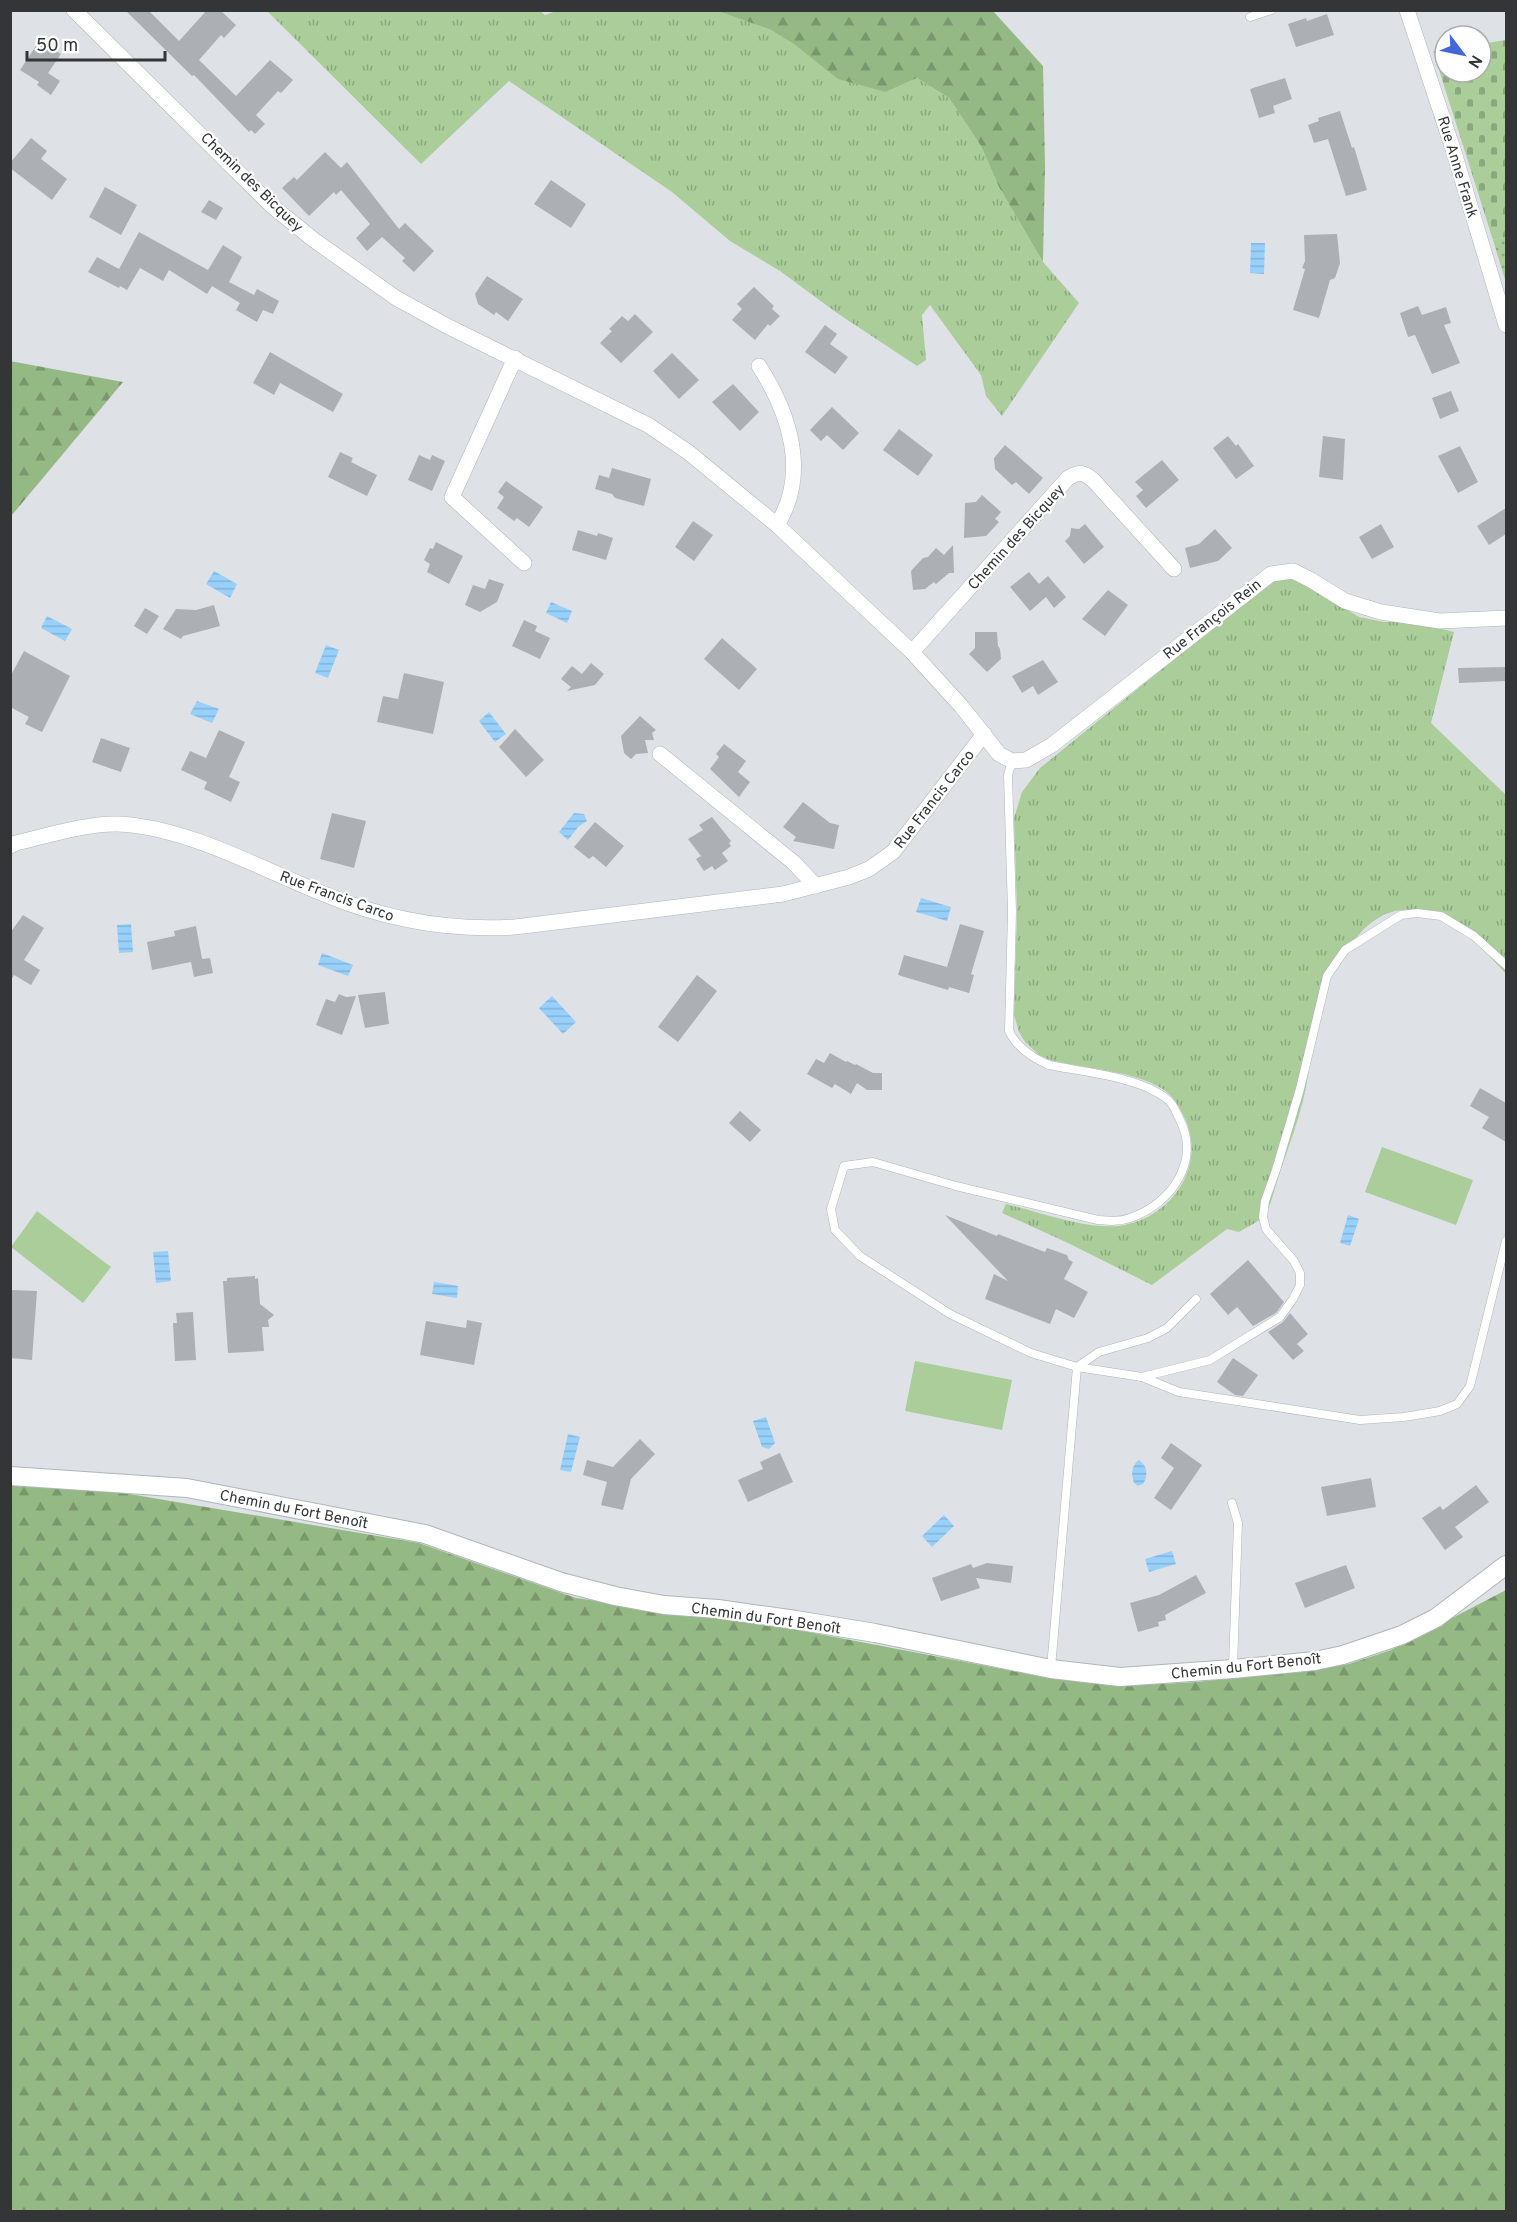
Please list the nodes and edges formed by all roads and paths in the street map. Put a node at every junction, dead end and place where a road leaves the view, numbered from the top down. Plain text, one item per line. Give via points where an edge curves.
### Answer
1 (74, 10) edge
2 (1271, 10) edge
3 (1407, 10) edge
4 (1250, 17) dead end
5 (1506, 326) edge
6 (515, 358) junction
7 (759, 366) dead end
8 (777, 525) junction
9 (524, 563) dead end
10 (1174, 569) dead end
11 (1506, 618) edge
12 (912, 652) junction
13 (984, 734) junction
14 (660, 754) dead end
15 (1012, 761) junction
16 (10, 846) edge
17 (816, 886) junction
18 (1506, 964) edge
19 (1506, 1241) edge
20 (1196, 1299) dead end
21 (1077, 1366) junction
22 (1142, 1377) junction
23 (10, 1476) edge
24 (1232, 1503) dead end
25 (1506, 1565) edge
26 (1051, 1669) junction
27 (1233, 1669) junction

1 - 6 street, Chemin des Bicquey via 272,206 314,240 396,298
2 - 4 lane
3 - 5 street, Rue Anne Frank
6 - 8 street, Chemin des Bicquey via 648,425 688,452
6 - 9 street via 452,497
7 - 8 street via 783,412 792,447 793,488
8 - 12 street, Chemin des Bicquey
10 - 12 street, Chemin des Bicquey via 1086,473 1076,473
11 - 15 street, Rue François Rein via 1440,621 1381,612 1345,601 1293,571 1271,574 1052,745 1026,760
12 - 13 street, Chemin des Bicquey
13 - 15 street, Chemin des Bicquey via 999,754
13 - 17 street, Rue Francis Carco via 893,852 849,878
14 - 17 street via 793,862
15 - 21 lane via 1008,775 1012,912 1009,1031 1014,1041 1049,1065 1142,1084 1169,1100 1188,1142 1181,1177 1158,1203 1130,1218 1115,1221 956,1186 873,1162 844,1166 831,1209 835,1230 860,1256 950,1314 1031,1353
16 - 17 street, Rue Francis Carco via 70,830 117,824 160,830 195,840 326,896 405,920 488,929 783,894
18 - 22 lane via 1474,936 1441,916 1417,913 1401,915 1345,950 1327,976 1300,1089 1265,1201 1266,1229 1294,1261 1300,1285 1280,1317 1236,1345 1210,1360
19 - 22 lane via 1470,1386 1457,1404 1440,1411 1360,1420 1179,1392
20 - 21 lane via 1167,1328 1148,1338 1099,1352
21 - 22 lane
21 - 26 lane
23 - 26 street, Chemin du Fort Benoît via 187,1488 425,1534 561,1582 615,1596 875,1633
24 - 27 lane via 1238,1523
25 - 27 street, Chemin du Fort Benoît via 1436,1618 1377,1645 1315,1661
26 - 27 street, Chemin du Fort Benoît via 1120,1677

